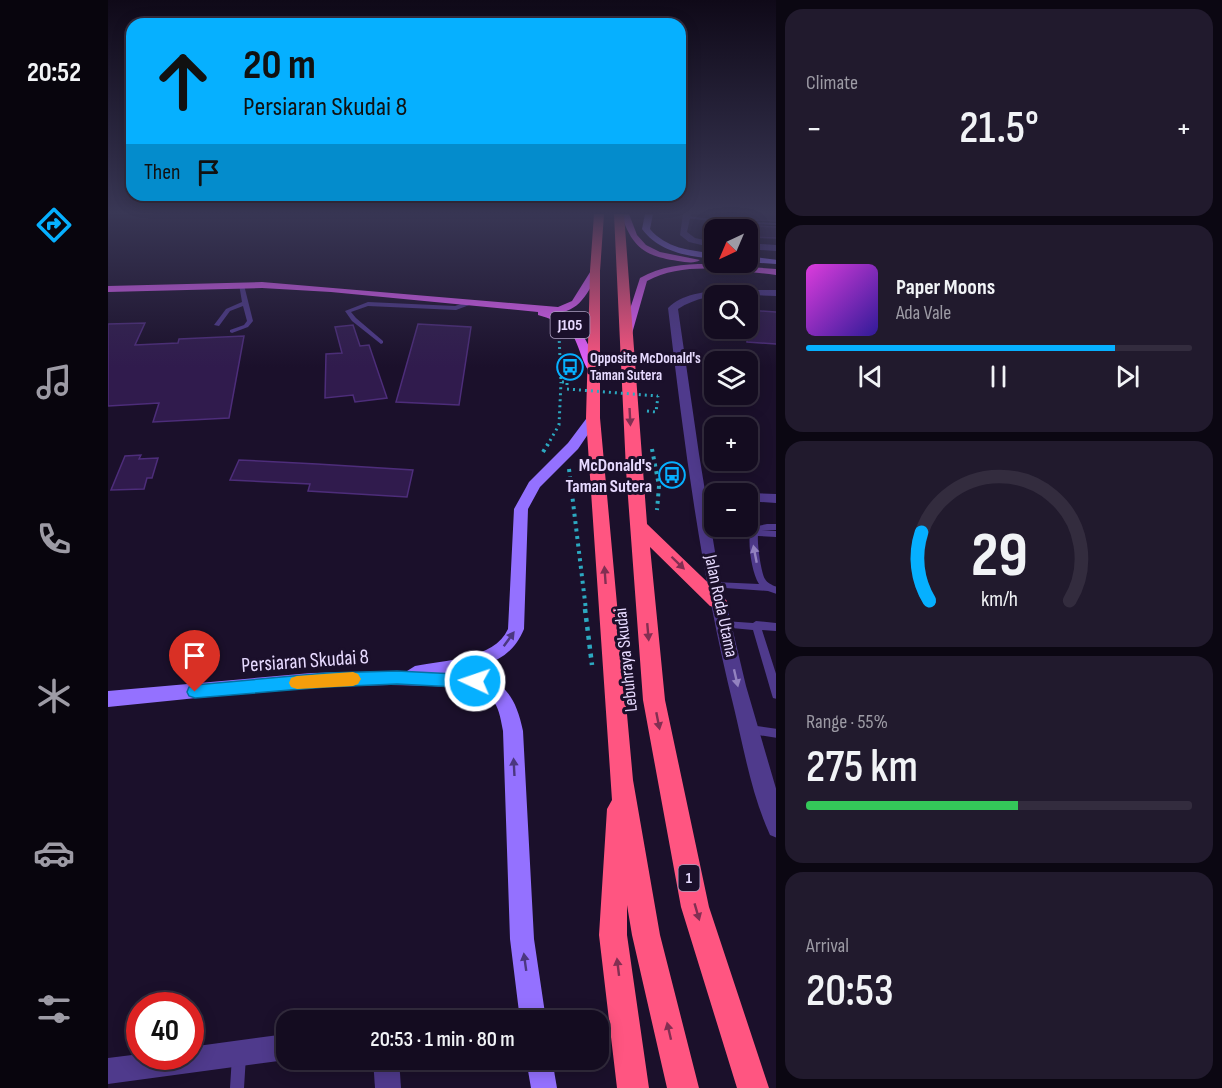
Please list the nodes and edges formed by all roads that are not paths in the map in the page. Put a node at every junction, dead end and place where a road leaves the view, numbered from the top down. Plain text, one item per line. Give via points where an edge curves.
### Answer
1 (596, 265) edge
2 (622, 265) edge
3 (776, 266) edge
4 (596, 272) junction
5 (241, 285) junction
6 (108, 289) edge
7 (776, 293) edge
8 (245, 303) junction
9 (470, 303) junction
10 (522, 308) junction
11 (217, 325) dead end
12 (232, 332) dead end
13 (626, 337) junction
14 (381, 342) dead end
15 (593, 371) junction
16 (594, 418) junction
17 (699, 494) junction
18 (704, 494) edge
19 (758, 498) edge
20 (776, 499) edge
21 (638, 525) junction
22 (776, 527) edge
23 (758, 530) edge
24 (758, 533) edge
25 (776, 534) edge
26 (754, 537) edge
27 (774, 590) edge
28 (716, 593) junction
29 (724, 625) junction
30 (756, 625) junction
31 (776, 627) edge
32 (397, 677) junction
33 (776, 692) edge
34 (108, 699) edge
35 (748, 730) junction
36 (776, 735) edge
37 (621, 780) junction
38 (770, 789) edge
39 (776, 822) edge
40 (532, 1010) edge
41 (276, 1049) edge
42 (240, 1054) junction
43 (387, 1070) edge
44 (541, 1070) edge
45 (108, 1071) edge
46 (237, 1088) edge
47 (388, 1088) edge
48 (544, 1088) edge
49 (633, 1088) edge
50 (682, 1088) edge
51 (753, 1088) edge

1 - 4 highway, Lebuhraya Skudai
2 - 13 highway, Lebuhraya Skudai / 1
3 - 13 main road via 678,268 650,274 643,280
4 - 10 main road, J105 via 572,306 559,310
4 - 15 highway, Lebuhraya Skudai
5 - 6 main road, J105
5 - 8 lane
5 - 9 main road, J105 via 331,289
7 - 17 street, Jalan Roda Utama via 686,299 673,308
8 - 11 lane via 228,310
8 - 12 lane via 250,321
9 - 10 main road, J105
9 - 14 lane via 456,308 368,304 348,311
10 - 15 main road, J105 via 549,315 578,331
13 -> 21 highway, Lebuhraya Skudai / 1
15 - 16 highway, Lebuhraya Skudai
32 -> 16 street via 486,656 510,642 516,629 521,509 534,485 573,446
37 -> 16 highway, Lebuhraya Skudai
17 - 18 street
17 - 28 street, Jalan Roda Utama
19 - 20 street
21 -> 28 highway
21 -> 51 highway, Lebuhraya Skudai / 1 via 654,700 695,907
22 - 23 lane via 763,526
24 - 25 lane
27 -> 26 lane via 760,578
27 - 28 lane
28 - 29 street, Jalan Roda Utama
29 - 30 lane
29 -> 35 street, Jalan Roda Utama
30 - 31 lane
30 - 33 lane
32 - 34 street, Persiaran Skudai 8
40 -> 32 street via 522,939 513,731 504,699 493,688 475,681
35 - 36 lane
35 - 38 street, Jalan Roda Utama
49 -> 37 highway via 613,935
50 -> 37 highway, Lebuhraya Skudai via 646,935
38 - 39 street, Jalan Roda Utama
41 - 42 street
42 - 45 street
42 - 46 lane
43 - 47 street
44 - 48 street

